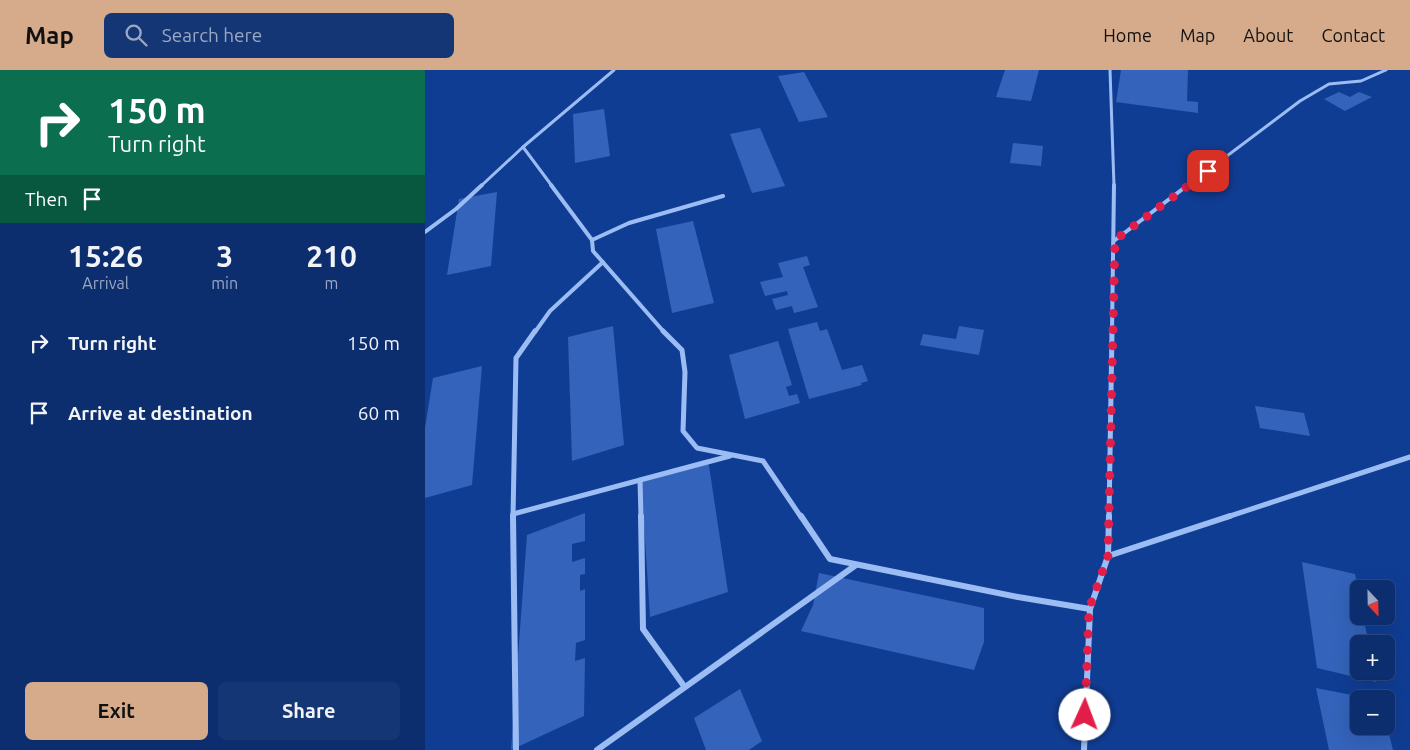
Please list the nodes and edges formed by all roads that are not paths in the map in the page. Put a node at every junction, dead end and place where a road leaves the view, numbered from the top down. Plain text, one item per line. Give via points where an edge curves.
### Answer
1 (614, 70) edge
2 (1110, 70) edge
3 (1386, 70) edge
4 (523, 147) junction
5 (723, 196) dead end
6 (425, 232) edge
7 (592, 240) junction
8 (1115, 240) junction
9 (603, 262) junction
10 (731, 456) junction
11 (1410, 457) edge
12 (640, 480) junction
13 (513, 514) junction
14 (1108, 556) junction
15 (857, 564) junction
16 (1089, 609) junction
17 (684, 686) junction
18 (516, 750) edge
19 (597, 750) edge
20 (1084, 750) edge

1 - 4 street
2 - 8 street
3 - 8 street via 1361,82 1329,84 1300,101
4 - 6 street via 456,209
4 - 7 street
5 - 7 street via 629,223
7 - 9 street via 593,251
8 - 14 street
9 - 10 street via 682,350 685,372 683,431 697,448
9 - 13 street via 550,312 515,358
10 - 12 street
10 - 15 street via 763,461 830,559
11 - 14 street
12 - 13 street
12 - 17 street via 643,630
13 - 18 street
14 - 16 street
15 - 16 street
15 - 17 street
16 - 20 street
17 - 19 street

